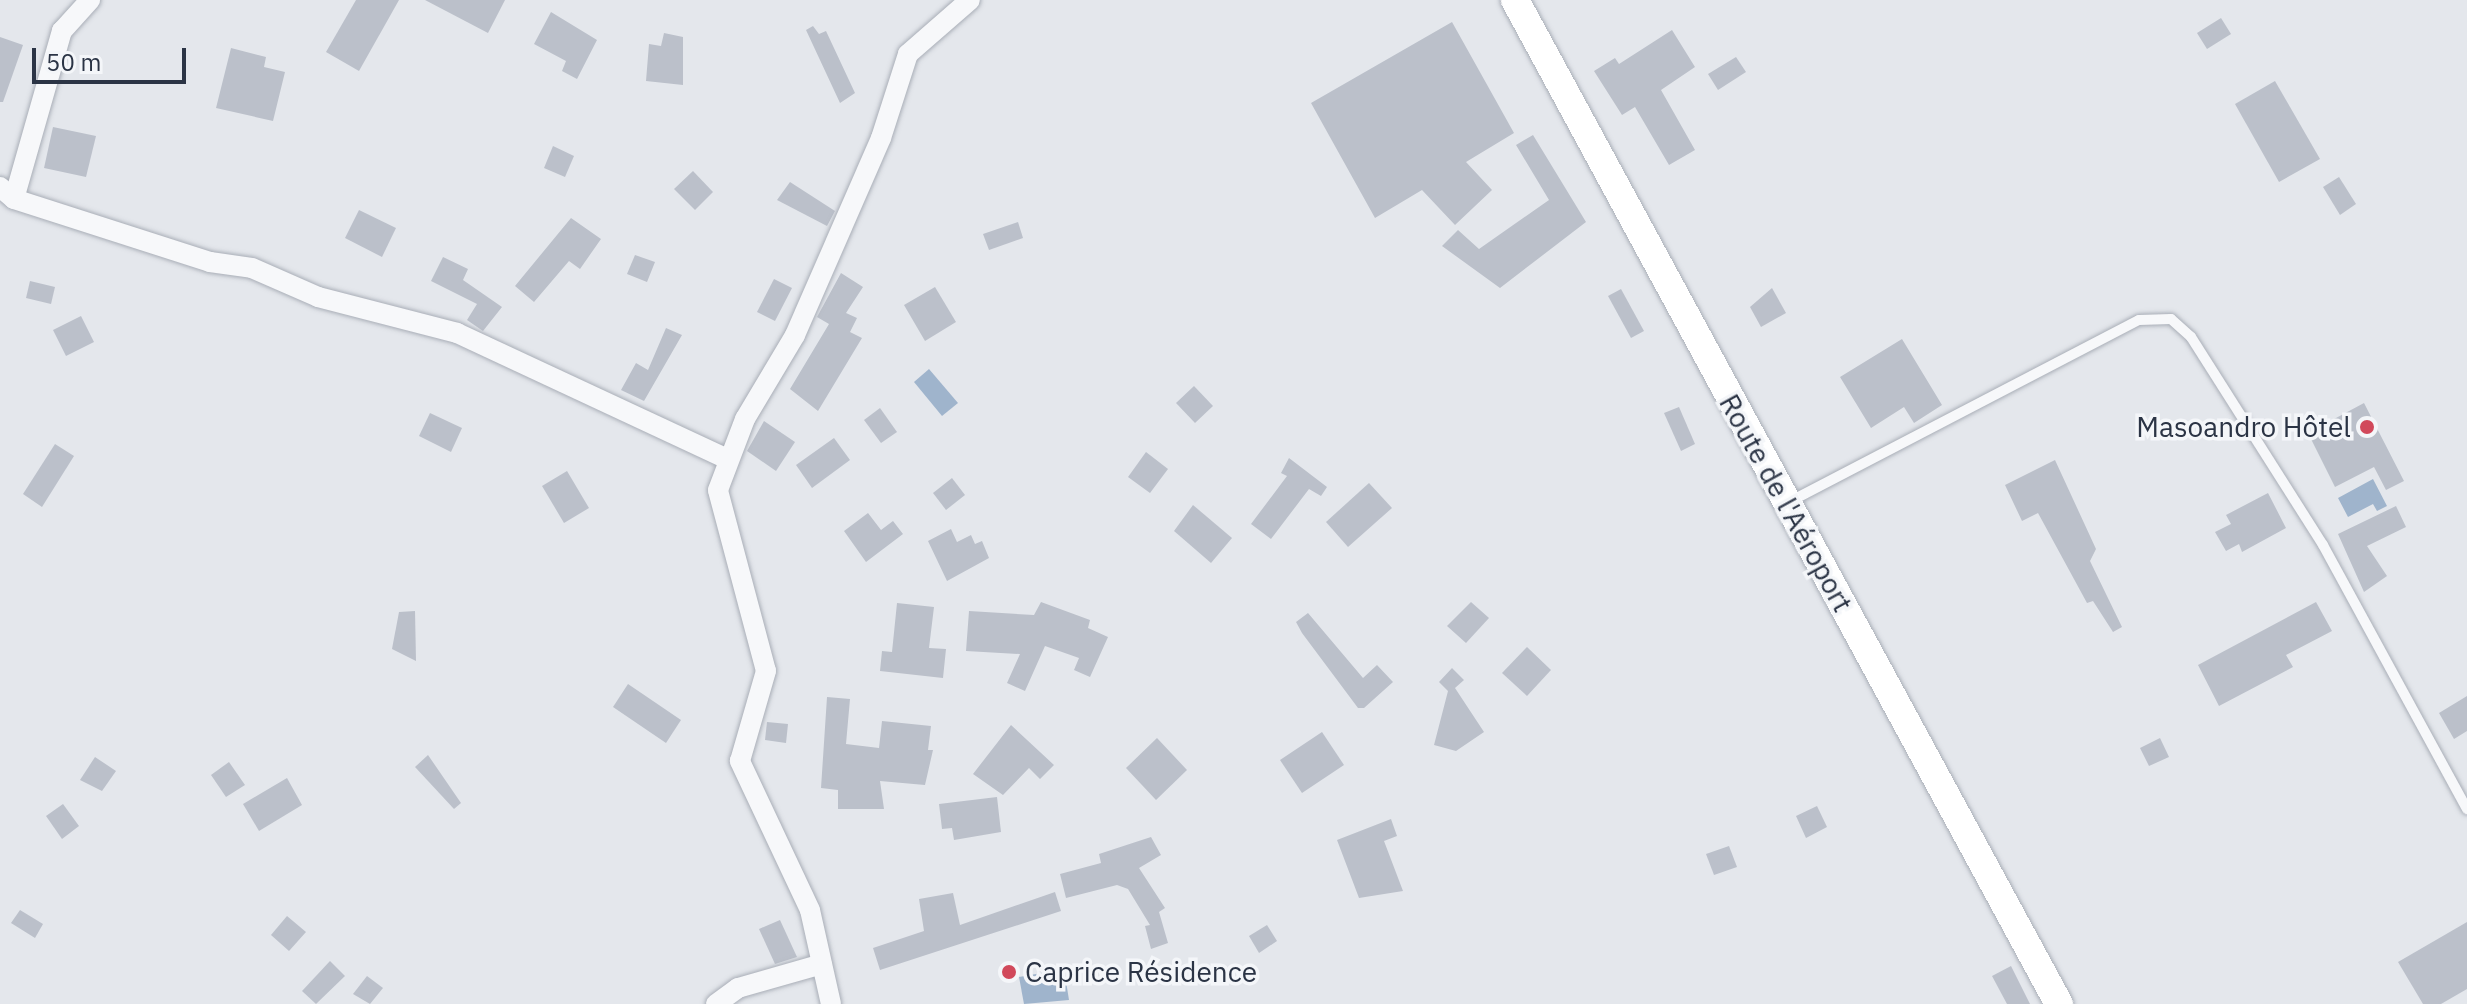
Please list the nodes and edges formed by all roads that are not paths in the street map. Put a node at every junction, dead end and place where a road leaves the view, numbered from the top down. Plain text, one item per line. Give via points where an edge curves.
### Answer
1 (90, 0) edge
2 (970, 0) edge
3 (1515, 0) edge
4 (7, 193) edge
5 (727, 459) junction
6 (1785, 504) junction
7 (2467, 809) edge
8 (822, 964) junction
9 (716, 1004) edge
10 (831, 1004) edge
11 (2059, 1004) edge

1 - 4 street via 62,31
2 - 5 street via 908,54 881,138 795,335
3 - 6 main road, Route de l'Aéroport
4 - 5 street via 210,262 252,268 318,297 457,333
5 - 8 street via 718,490 766,671 740,761 810,910
6 - 7 lane via 2139,320 2171,319 2191,337 2323,545
6 - 11 main road, Route de l'Aéroport
8 - 9 street via 738,988
8 - 10 street

